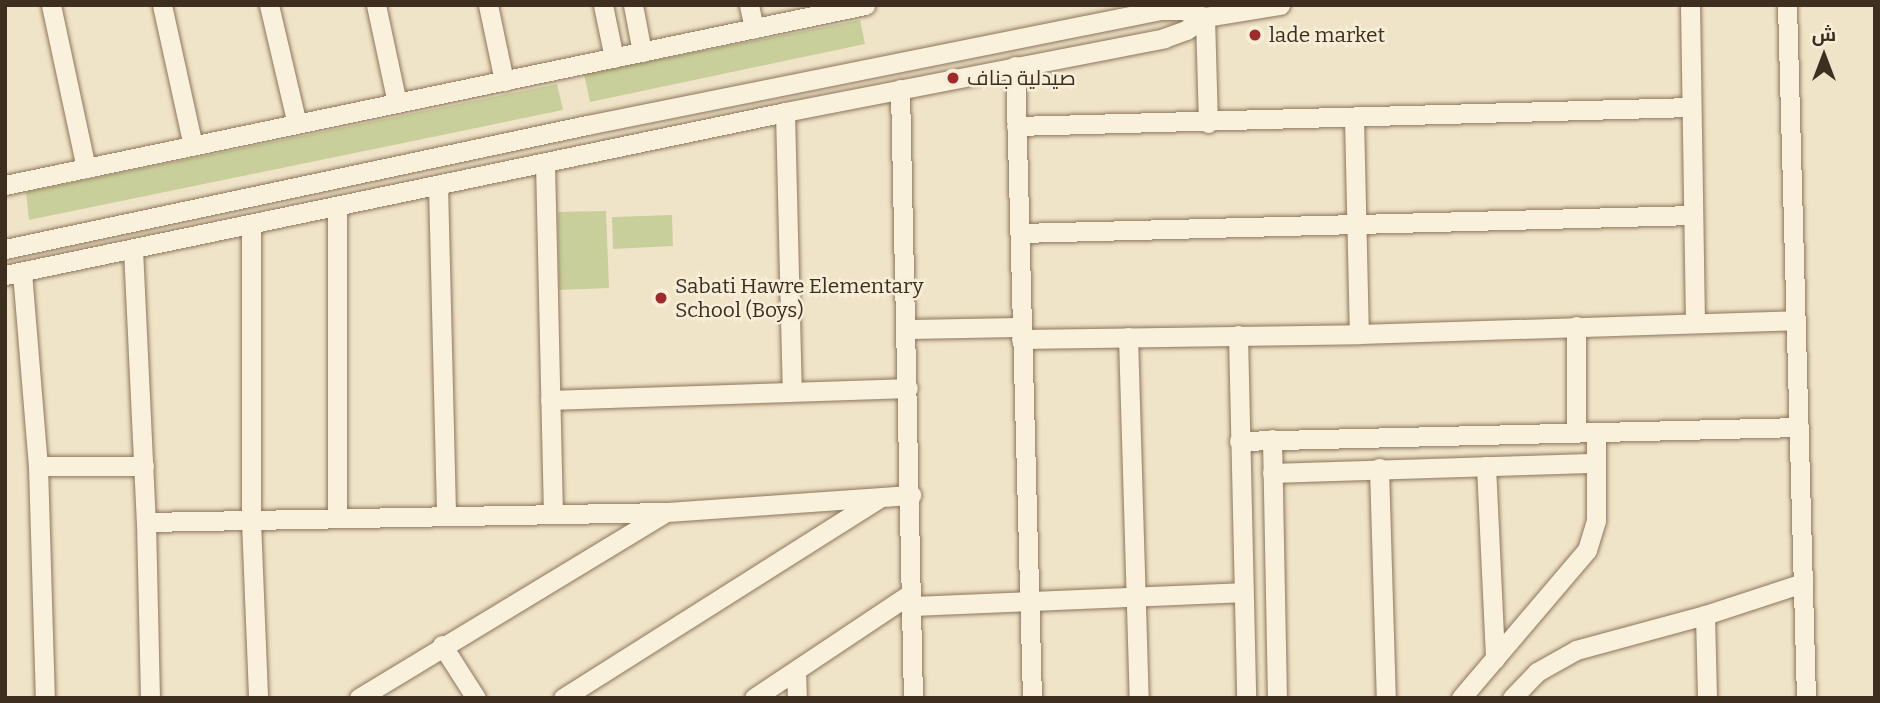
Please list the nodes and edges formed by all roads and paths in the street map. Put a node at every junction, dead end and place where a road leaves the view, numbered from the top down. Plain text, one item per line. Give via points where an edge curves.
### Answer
1 (51, 5) edge
2 (162, 5) edge
3 (269, 5) edge
4 (376, 5) edge
5 (488, 5) edge
6 (603, 5) edge
7 (633, 5) edge
8 (749, 5) edge
9 (1280, 5) edge
10 (1690, 5) edge
11 (1787, 5) edge
12 (860, 6) edge
13 (1250, 8) edge
14 (1205, 17) junction
15 (754, 29) junction
16 (642, 52) junction
17 (614, 58) junction
18 (1015, 66) junction
19 (504, 81) junction
20 (900, 89) junction
21 (397, 103) junction
22 (1690, 107) junction
23 (785, 112) junction
24 (1354, 118) junction
25 (1208, 123) junction
26 (297, 124) junction
27 (587, 125) junction
28 (1016, 127) junction
29 (193, 146) junction
30 (594, 152) junction
31 (545, 163) junction
32 (86, 169) junction
33 (5, 185) edge
34 (438, 185) junction
35 (337, 206) junction
36 (1692, 215) junction
37 (251, 224) junction
38 (1357, 226) junction
39 (1020, 233) junction
40 (5, 249) edge
41 (133, 249) junction
42 (14, 274) edge
43 (1795, 320) junction
44 (1695, 322) junction
45 (1576, 326) junction
46 (906, 329) junction
47 (1021, 333) junction
48 (1359, 334) junction
49 (1238, 335) junction
50 (1128, 337) junction
51 (908, 388) junction
52 (792, 391) junction
53 (550, 400) junction
54 (1799, 427) junction
55 (1576, 432) junction
56 (1596, 432) junction
57 (1272, 439) junction
58 (1239, 441) junction
59 (1596, 463) junction
60 (38, 466) junction
61 (144, 466) junction
62 (1486, 466) junction
63 (1379, 468) junction
64 (1272, 473) junction
65 (911, 495) junction
66 (881, 496) junction
67 (666, 512) junction
68 (553, 514) junction
69 (446, 516) junction
70 (337, 519) junction
71 (251, 520) junction
72 (146, 522) junction
73 (1803, 583) junction
74 (1243, 592) junction
75 (1136, 597) junction
76 (910, 600) junction
77 (1030, 601) junction
78 (1705, 615) junction
79 (442, 645) junction
80 (1495, 659) junction
81 (796, 671) junction
82 (1523, 694) edge
83 (45, 698) edge
84 (150, 698) edge
85 (258, 698) edge
86 (359, 698) edge
87 (477, 698) edge
88 (563, 698) edge
89 (754, 698) edge
90 (797, 698) edge
91 (913, 698) edge
92 (1032, 698) edge
93 (1139, 698) edge
94 (1246, 698) edge
95 (1277, 698) edge
96 (1386, 698) edge
97 (1461, 698) edge
98 (1707, 698) edge
99 (1806, 698) edge

1 - 32 street
2 - 29 street
3 - 26 street
4 - 21 street
5 - 19 street
6 - 17 street
7 - 16 street
8 - 15 street
9 - 13 street
10 - 22 street
11 - 43 street
12 - 15 street
13 - 14 street
14 - 18 street via 1164,38
14 - 25 street
14 - 27 street via 1183,10 1160,10
15 - 16 street
16 - 17 street
17 - 19 street
18 - 20 street
18 - 28 street
19 - 21 street
20 - 23 street
20 - 46 street
21 - 26 street
22 - 24 street
22 - 36 street
23 - 30 street
23 - 52 street
24 - 25 street
24 - 38 street
25 - 28 street
26 - 29 street
27 - 30 street
27 - 40 street
28 - 39 street
29 - 32 street
30 - 31 street
31 - 34 street
31 - 53 street
32 - 33 street
34 - 35 street
34 - 69 street
35 - 37 street
35 - 70 street
36 - 38 street
36 - 44 street
37 - 41 street
37 - 71 street
38 - 39 street
38 - 48 street
39 - 47 street
41 - 42 street
41 - 61 street
42 - 60 street
43 - 44 street
43 - 54 street
44 - 45 street
45 - 48 street
45 - 55 street
46 - 47 street
46 - 51 street
47 - 50 street
47 - 77 street
48 - 49 street
49 - 50 street
49 - 58 street
50 - 75 street
51 - 52 street
51 - 65 street
52 - 53 street
53 - 68 street
54 - 56 street
54 - 73 street
55 - 56 street
55 - 57 street
56 - 59 street
57 - 58 street
57 - 64 street
58 - 74 street
59 - 62 street
59 - 80 street via 1596,521 1587,550
60 - 61 street
60 - 83 street
61 - 72 street
62 - 63 street
62 - 80 street
63 - 64 street
63 - 96 street
64 - 95 street
65 - 66 street
65 - 76 street
66 - 67 street
66 - 88 street
67 - 68 street
67 - 79 street
68 - 69 street
69 - 70 street
70 - 71 street
71 - 72 street
71 - 85 street
72 - 84 street
73 - 78 street
73 - 99 street
74 - 75 street
74 - 94 street
75 - 77 street
75 - 93 street
76 - 77 street
76 - 81 street
76 - 91 street
77 - 92 street
78 - 82 street via 1576,650 1546,665
78 - 98 street
79 - 86 street
79 - 87 street
80 - 97 street
81 - 89 street
81 - 90 street

